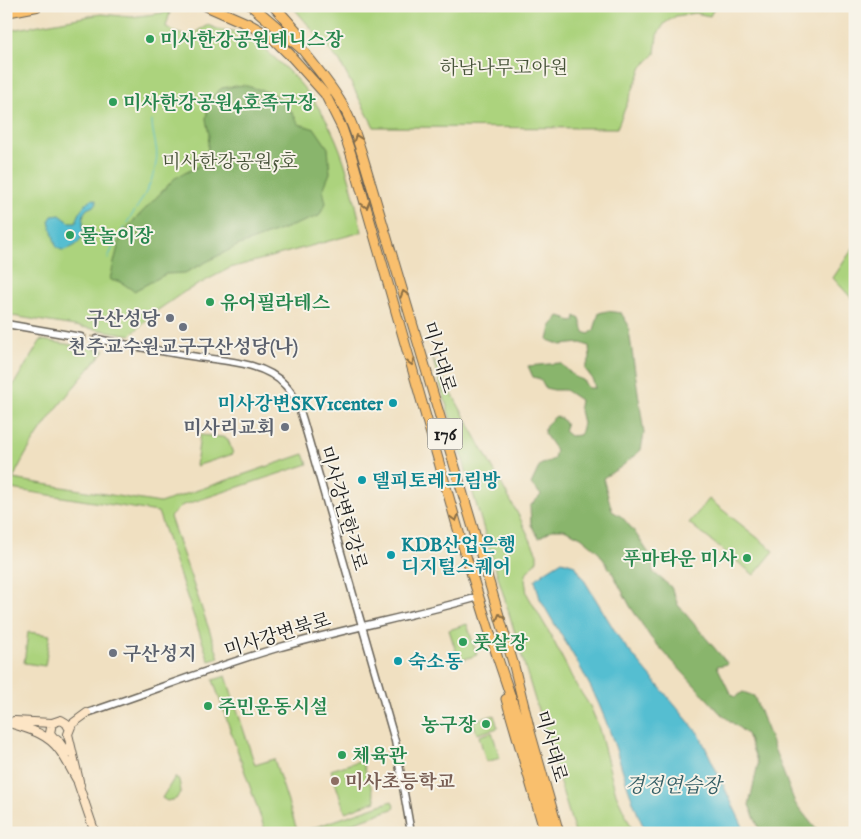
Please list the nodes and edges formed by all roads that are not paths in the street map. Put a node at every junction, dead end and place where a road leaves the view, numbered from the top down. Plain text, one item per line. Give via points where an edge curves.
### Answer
1 (37, 6) edge
2 (207, 6) edge
3 (252, 6) edge
4 (274, 6) edge
5 (6, 12) edge
6 (301, 48) junction
7 (290, 55) joint
8 (6, 324) edge
9 (81, 337) tunnel mouth
10 (97, 339) tunnel mouth
11 (479, 597) junction
12 (363, 625) junction
13 (501, 666) junction
14 (514, 666) junction
15 (87, 713) junction
16 (61, 720) junction
17 (9, 721) edge
18 (52, 723) junction
19 (69, 731) junction
20 (50, 733) junction
21 (57, 740) junction
22 (80, 785) junction
23 (95, 833) edge
24 (411, 833) edge
25 (545, 833) edge
26 (552, 833) edge
27 (559, 833) edge
28 (565, 833) edge

1 - 5 highway
2 - 7 highway, 176 via 273,38
3 - 6 highway, 176
4 - 6 highway via 298,33
14 -> 6 main road, 미사대로 / 176 via 351,122 331,85
7 -> 11 main road, 미사대로 / 176 via 324,94 339,121 351,154
8 - 9 street
10 - 12 street, 미사강변한강로 via 248,365 285,384 299,409
11 - 12 street, 미사강변북로
11 - 13 main road, 미사대로 / 176
12 - 15 street, 미사강변북로 via 268,651
12 - 24 street, 미사강변한강로 via 395,741
13 - 25 main road via 506,697
13 - 26 main road, 미사대로 / 176 via 524,732
14 - 27 main road, 미사대로 / 176
14 - 28 main road
15 - 16 main road
15 - 19 main road
16 - 18 main road
16 - 19 main road
17 - 18 main road
17 - 20 main road
17 - 22 main road via 50,740
18 - 20 main road
19 - 21 main road via 64,739
19 - 22 main road
20 - 21 main road
21 - 22 main road via 66,752
22 - 23 main road

